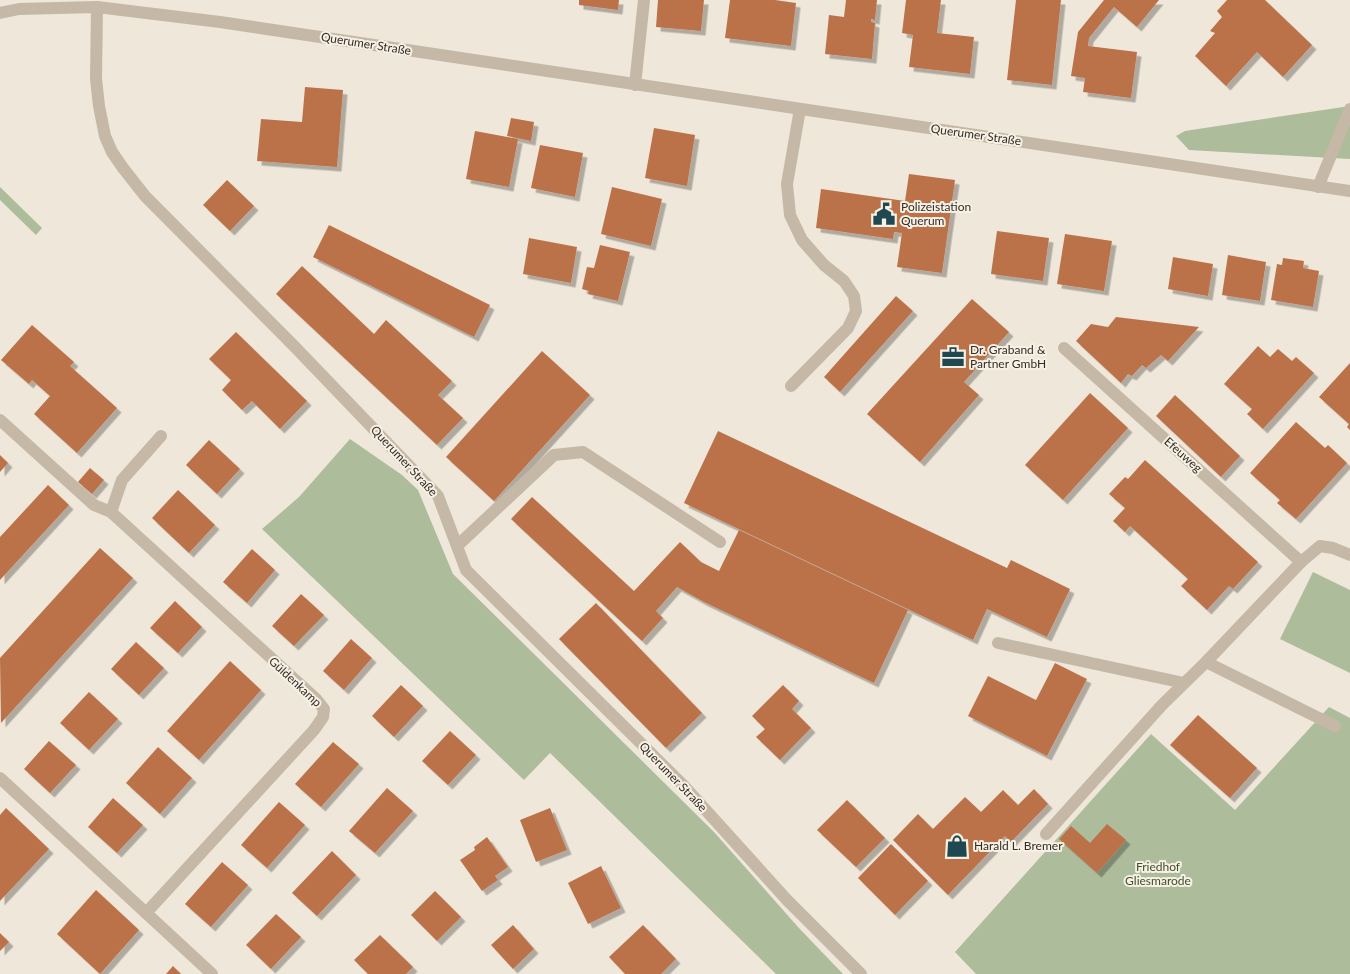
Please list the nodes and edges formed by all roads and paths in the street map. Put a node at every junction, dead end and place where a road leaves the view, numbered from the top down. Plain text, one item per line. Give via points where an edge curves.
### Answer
1 (644, 0) edge
2 (0, 3) edge
3 (97, 8) junction
4 (19, 9) junction
5 (0, 13) edge
6 (635, 85) junction
7 (800, 109) junction
8 (1350, 109) edge
9 (1318, 186) junction
10 (1350, 191) edge
11 (1064, 348) dead end
12 (791, 386) dead end
13 (0, 420) edge
14 (161, 436) dead end
15 (111, 512) junction
16 (720, 542) dead end
17 (457, 546) junction
18 (1350, 555) edge
19 (1302, 562) junction
20 (998, 643) dead end
21 (1206, 662) junction
22 (1184, 683) junction
23 (1335, 726) dead end
24 (0, 778) edge
25 (1046, 834) dead end
26 (146, 913) junction
27 (212, 974) edge
28 (861, 974) edge

1 - 6 street
2 - 4 street, Querumer Straße
3 - 4 street, Querumer Straße
3 - 6 street, Querumer Straße via 229,23
3 - 17 street, Querumer Straße via 96,79 105,136 112,152 145,196 438,496
4 - 5 street, Querumer Straße
6 - 7 street, Querumer Straße
7 - 9 street, Querumer Straße
7 - 12 street via 787,184 790,215 802,240 824,265 844,281 854,296 856,312 848,328
8 - 9 street
9 - 10 street, Querumer Straße
11 - 19 street, Efeuweg
13 - 15 street, Güldenkamp via 94,505
14 - 15 street via 122,480
15 - 26 street, Güldenkamp via 324,709 323,717 314,730
16 - 17 street via 583,452 554,455
17 - 28 street, Querumer Straße via 466,570 684,786 787,900
18 - 19 street via 1320,546
19 - 21 street
20 - 22 street
21 - 22 street
21 - 23 street
22 - 25 street
24 - 26 street
26 - 27 street

